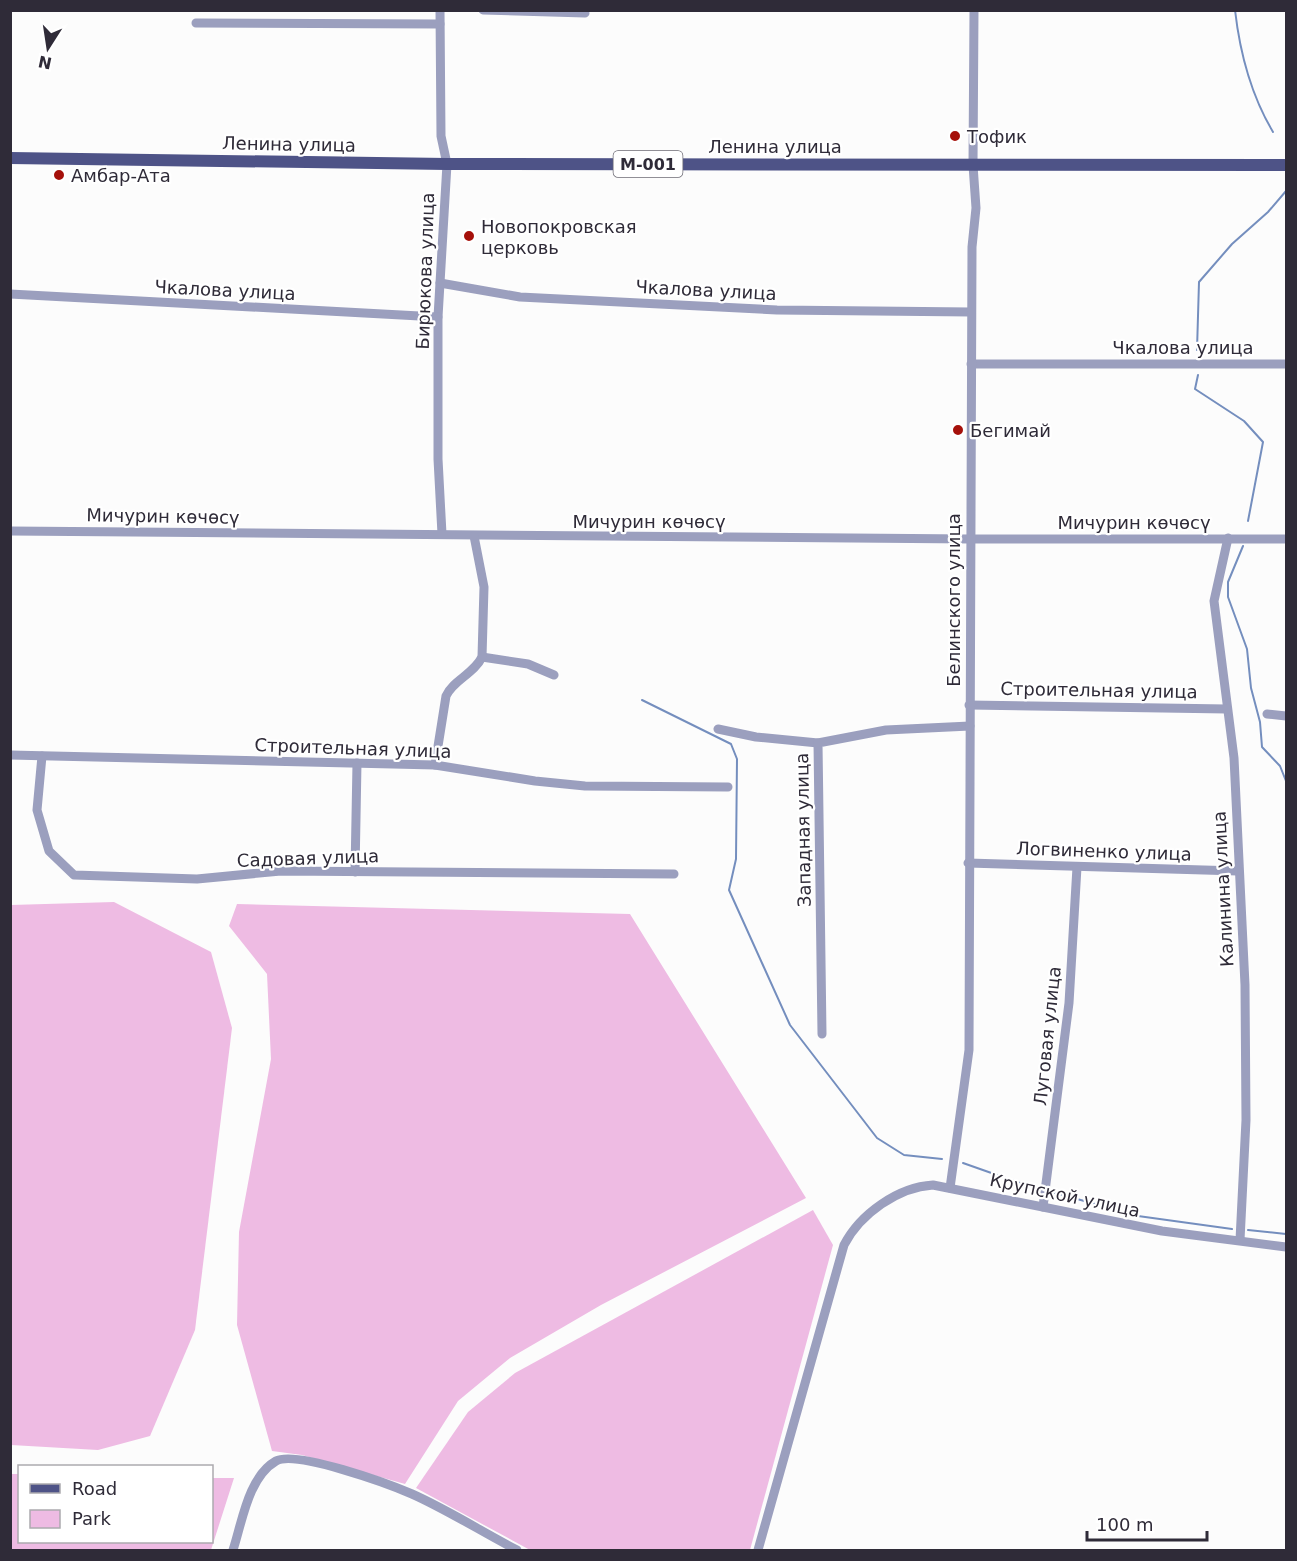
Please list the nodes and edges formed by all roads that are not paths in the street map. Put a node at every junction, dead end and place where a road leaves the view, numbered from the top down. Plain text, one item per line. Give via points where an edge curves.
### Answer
1 (440, 10) edge
2 (483, 10) edge
3 (974, 10) edge
4 (585, 13) dead end
5 (196, 23) dead end
6 (440, 24) junction
7 (10, 158) edge
8 (447, 164) junction
9 (973, 165) junction
10 (1287, 165) edge
11 (440, 283) junction
12 (10, 294) edge
13 (972, 312) junction
14 (438, 317) junction
15 (971, 364) junction
16 (1287, 364) edge
17 (10, 531) edge
18 (442, 534) junction
19 (474, 536) junction
20 (1228, 538) junction
21 (1287, 539) edge
22 (970, 540) junction
23 (482, 657) junction
24 (554, 675) dead end
25 (969, 705) junction
26 (1227, 709) junction
27 (1267, 714) dead end
28 (1287, 716) edge
29 (970, 726) junction
30 (718, 729) dead end
31 (818, 743) junction
32 (10, 755) edge
33 (42, 756) junction
34 (357, 763) junction
35 (435, 765) junction
36 (729, 786) dead end
37 (968, 863) junction
38 (1077, 867) junction
39 (356, 872) junction
40 (1238, 872) junction
41 (674, 874) dead end
42 (822, 1034) dead end
43 (950, 1188) junction
44 (1043, 1208) junction
45 (1240, 1240) junction
46 (1287, 1246) edge
47 (233, 1551) edge
48 (517, 1551) edge
49 (758, 1551) edge

1 - 6 street, Бирюкова улица
2 - 4 street
3 - 9 street, Белинского улица
5 - 6 street
6 - 8 street, Бирюкова улица via 441,136
7 - 8 main road, Ленина улица / М-001
8 - 9 main road, Ленина улица / М-001
8 - 11 street, Бирюкова улица
9 - 10 main road, Ленина улица / М-001
9 - 13 street, Белинского улица
11 - 13 street, Чкалова улица via 520,297 777,310
11 - 14 street, Бирюкова улица
12 - 14 street, Чкалова улица
13 - 15 street, Белинского улица
14 - 18 street, Бирюкова улица
15 - 16 street, Чкалова улица
15 - 22 street, Белинского улица
17 - 18 street, Мичурин көчөсү
18 - 19 street, Мичурин көчөсү
19 - 22 street, Мичурин көчөсү
19 - 23 street via 484,587
20 - 21 street, Мичурин көчөсү
20 - 22 street, Мичурин көчөсү
20 - 26 street, Калинина улица via 1214,602
22 - 25 street, Белинского улица
23 - 24 street via 528,664
23 - 35 street via 448,690
25 - 26 street, Строительная улица
25 - 29 street, Белинского улица
26 - 40 street, Калинина улица via 1234,758
27 - 28 street
29 - 31 street, Западная улица via 886,730
29 - 37 street, Белинского улица
30 - 31 street
31 - 42 street, Западная улица
32 - 33 street, Строительная улица
33 - 34 street, Строительная улица
33 - 39 street, Садовая улица via 37,810 49,851 74,875 197,879 281,872
34 - 35 street, Строительная улица
34 - 39 street
35 - 36 street, Строительная улица via 585,786
37 - 38 street, Логвиненко улица
37 - 43 street, Белинского улица via 969,1050
38 - 40 street, Логвиненко улица
38 - 44 street, Луговая улица via 1069,1003
39 - 41 street, Садовая улица
40 - 45 street, Калинина улица via 1245,985 1246,1120
43 - 44 street, Крупской улица
43 - 49 street, Крупской улица via 933,1185 908,1189 874,1210 852,1230 834,1277
44 - 45 street, Крупской улица via 1162,1231
45 - 46 street, Крупской улица
47 - 48 street via 252,1489 277,1460 295,1459 373,1479 413,1494

